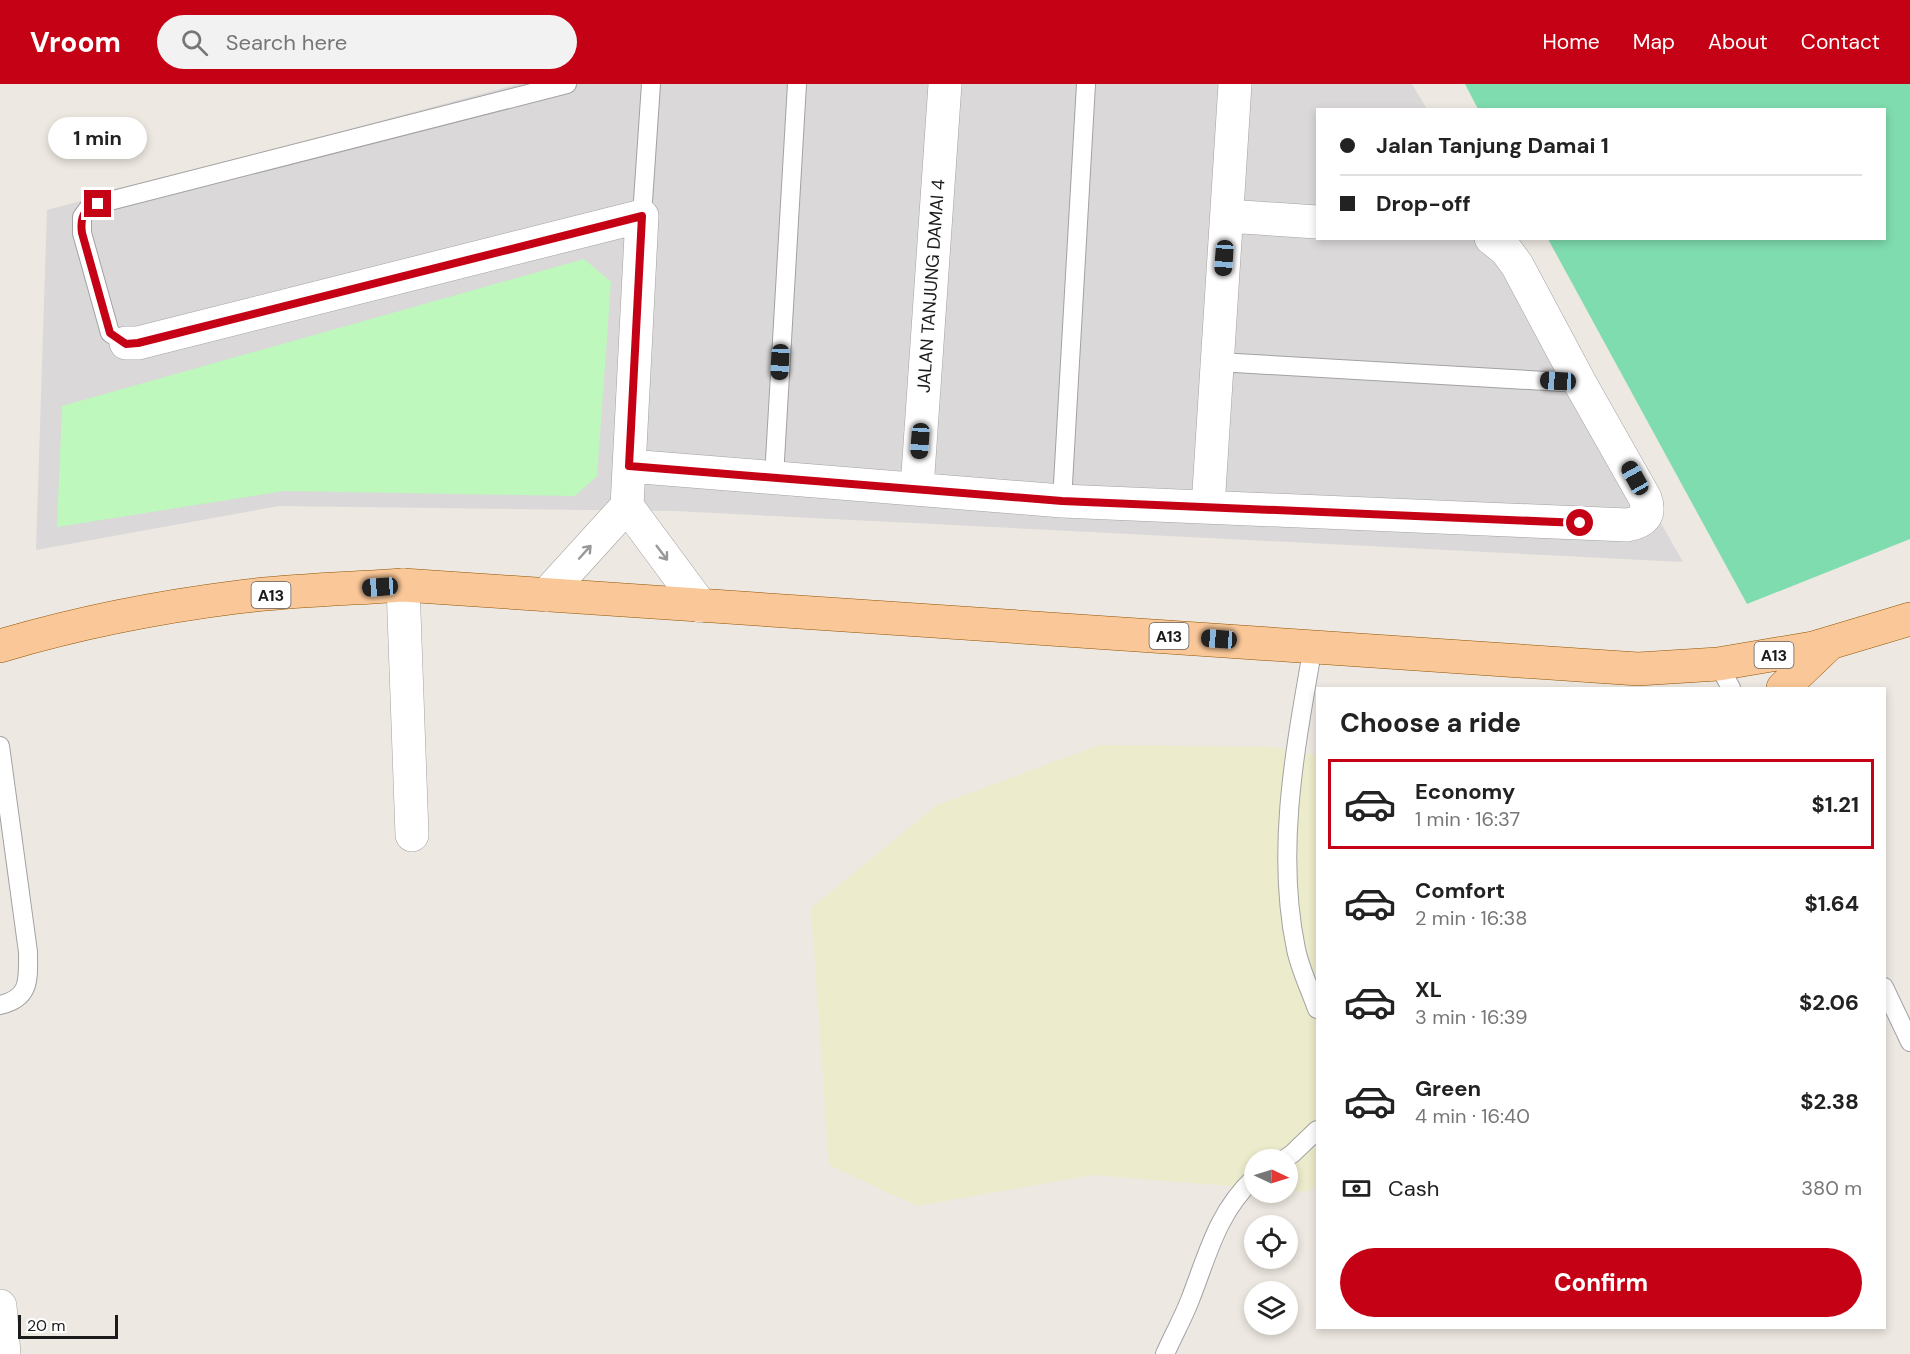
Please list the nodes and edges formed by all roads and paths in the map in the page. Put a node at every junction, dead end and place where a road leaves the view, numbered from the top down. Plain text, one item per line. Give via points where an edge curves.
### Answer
1 (567, 84) edge
2 (651, 84) edge
3 (797, 84) edge
4 (945, 84) edge
5 (1086, 84) edge
6 (1235, 84) edge
7 (642, 216) junction
8 (1227, 216) junction
9 (1316, 222) edge
10 (1494, 240) edge
11 (126, 344) joint
12 (1218, 362) junction
13 (1580, 382) junction
14 (629, 466) junction
15 (774, 477) junction
16 (917, 488) junction
17 (1062, 501) junction
18 (627, 506) junction
19 (1208, 507) junction
20 (403, 585) junction
21 (546, 595) junction
22 (701, 606) junction
23 (1910, 619) edge
24 (1830, 643) junction
25 (0, 646) edge
26 (1313, 646) junction
27 (1638, 669) junction
28 (1724, 676) edge
29 (1676, 687) edge
30 (1785, 687) edge
31 (0, 746) edge
32 (412, 835) dead end
33 (1886, 991) edge
34 (0, 1005) edge
35 (1316, 1006) edge
36 (1910, 1041) edge
37 (1316, 1131) edge
38 (1297, 1149) edge
39 (1244, 1189) edge
40 (0, 1306) edge
41 (4, 1354) edge
42 (1165, 1354) edge

1 - 11 lane via 90,206 82,217 82,233 110,333
2 - 7 lane
3 - 15 lane
4 - 16 street, JALAN TANJUNG DAMAI 4
5 - 17 lane
6 - 8 street
7 - 11 street
7 - 14 street
8 - 9 street
8 - 12 street
10 - 13 street via 1517,265
12 - 13 lane
12 - 19 street
13 - 19 street via 1645,498 1648,511 1637,524
14 - 15 street
14 - 18 street
15 - 16 street
16 - 17 street
17 - 19 street
21 -> 18 street
18 -> 22 street
20 - 21 main road, A13
20 - 25 main road, A13 via 239,597 118,617
20 - 32 street
21 - 22 main road, A13
22 - 26 main road, A13
23 - 24 main road, A13
24 - 28 main road, A13
24 - 30 main road
26 - 27 main road, A13
26 - 35 lane via 1289,798 1288,892 1296,950
27 - 28 main road, A13
27 - 29 main road
31 - 34 lane via 28,952 28,981 22,994
33 - 36 lane
37 - 38 lane
39 - 42 lane via 1220,1221 1190,1302
40 - 41 street

